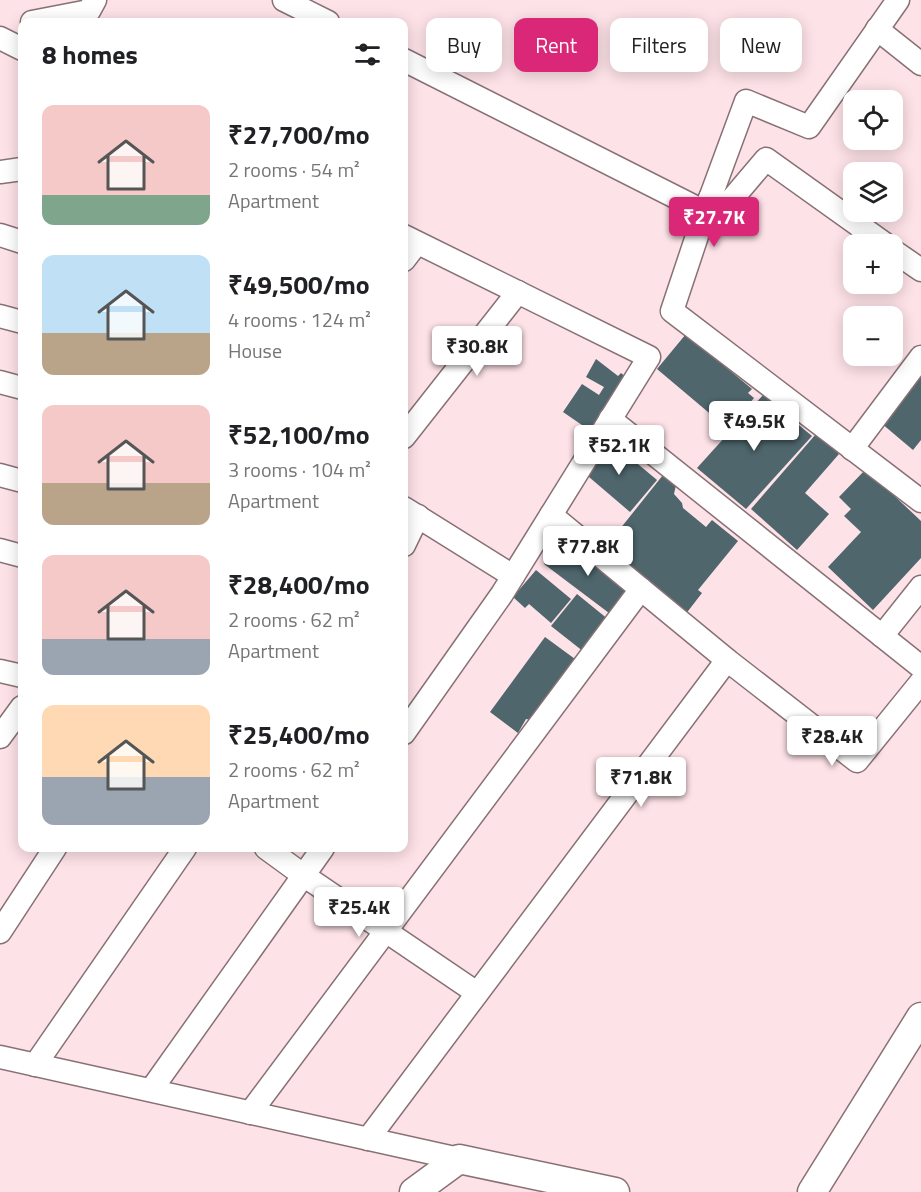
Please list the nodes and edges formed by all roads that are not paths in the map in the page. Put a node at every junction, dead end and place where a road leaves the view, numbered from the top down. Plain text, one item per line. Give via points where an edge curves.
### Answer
1 (95, 0) edge
2 (284, 0) edge
3 (898, 0) edge
4 (53, 18) edge
5 (320, 18) edge
6 (18, 25) edge
7 (0, 29) edge
8 (878, 29) junction
9 (0, 38) edge
10 (18, 47) edge
11 (408, 62) edge
12 (921, 64) edge
13 (18, 170) edge
14 (0, 172) edge
15 (707, 205) junction
16 (871, 234) edge
17 (0, 236) edge
18 (18, 241) edge
19 (408, 246) edge
20 (903, 258) edge
21 (921, 270) edge
22 (518, 292) junction
23 (0, 316) edge
24 (18, 321) edge
25 (921, 357) edge
26 (0, 382) edge
27 (18, 387) edge
28 (610, 419) junction
29 (408, 432) edge
30 (852, 449) junction
31 (0, 475) edge
32 (18, 480) edge
33 (921, 501) edge
34 (411, 512) edge
35 (551, 515) junction
36 (0, 550) edge
37 (18, 555) edge
38 (513, 576) junction
39 (921, 586) edge
40 (641, 589) junction
41 (882, 636) junction
42 (726, 660) junction
43 (921, 667) edge
44 (0, 671) edge
45 (18, 675) edge
46 (921, 682) edge
47 (18, 712) edge
48 (408, 727) edge
49 (0, 737) edge
50 (53, 852) edge
51 (182, 852) edge
52 (271, 852) edge
53 (320, 852) edge
54 (303, 875) junction
55 (0, 932) edge
56 (385, 932) junction
57 (477, 993) junction
58 (921, 1017) edge
59 (0, 1057) edge
60 (34, 1065) junction
61 (151, 1090) junction
62 (250, 1113) junction
63 (368, 1139) junction
64 (459, 1159) junction
65 (609, 1191) edge
66 (414, 1192) edge
67 (812, 1192) edge

1 - 4 street via 89,11
2 - 5 street
3 - 8 street
6 - 7 street
8 - 12 street
8 - 15 street via 809,127 746,101
9 - 10 street
11 - 15 street
13 - 14 street
15 - 16 street via 727,205 766,159
15 - 30 street via 672,311
17 - 18 street
19 - 22 street
20 - 21 street
22 - 28 street via 649,357
22 - 29 street
23 - 24 street
25 - 30 street
26 - 27 street
28 - 35 street
28 - 41 street
30 - 33 street
31 - 32 street
34 - 38 street
35 - 38 street
35 - 40 street
36 - 37 street
38 - 48 street
39 - 41 street
40 - 42 street
40 - 56 street
41 - 43 street
42 - 46 street via 857,760
42 - 57 street
44 - 45 street
47 - 49 street
50 - 55 street
51 - 60 street
52 - 54 street
53 - 54 street
54 - 56 street
54 - 61 street
56 - 57 street
56 - 62 street
57 - 63 street
58 - 67 street
59 - 60 street
60 - 61 street
61 - 62 street
62 - 63 street
63 - 64 street
64 - 65 street
64 - 66 street

